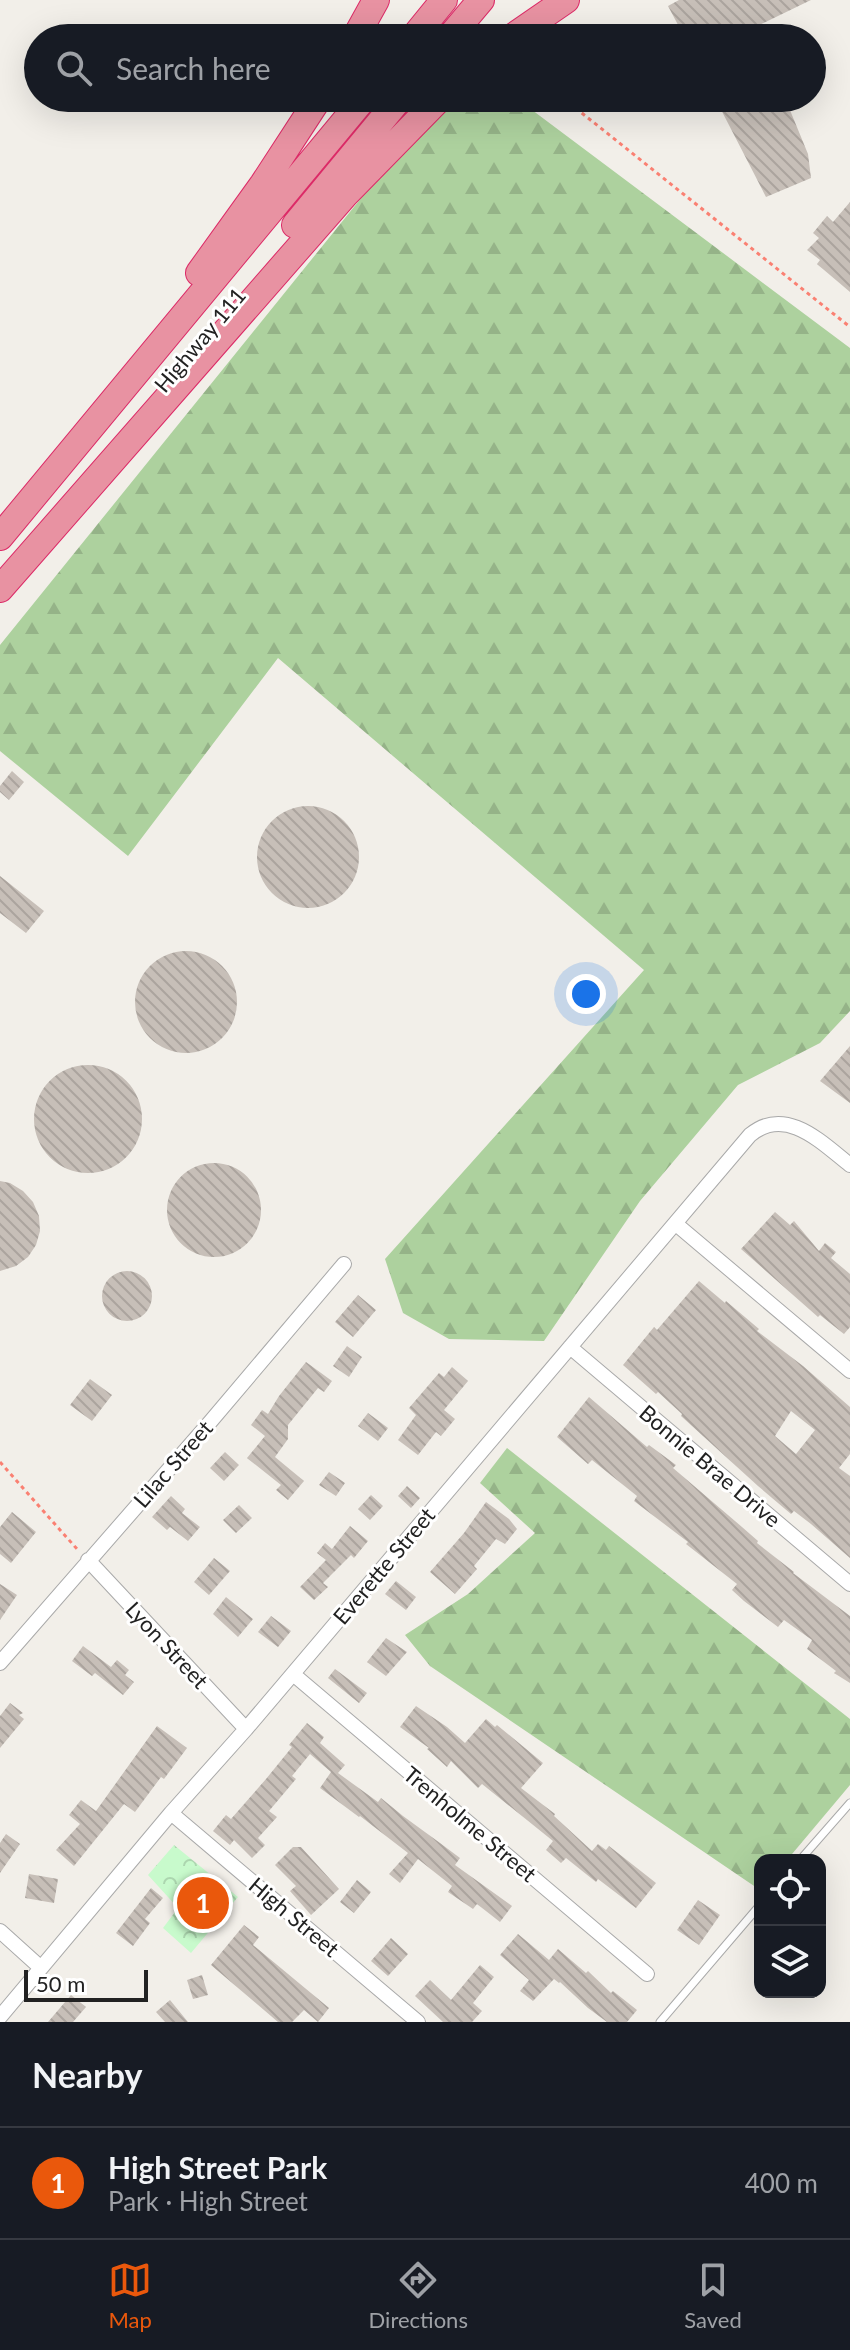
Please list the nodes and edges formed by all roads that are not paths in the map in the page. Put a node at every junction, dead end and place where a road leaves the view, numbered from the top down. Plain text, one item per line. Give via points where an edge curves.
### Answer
1 (376, 0) edge
2 (444, 0) edge
3 (481, 0) edge
4 (566, 0) edge
5 (363, 24) edge
6 (424, 24) edge
7 (461, 24) edge
8 (531, 24) edge
9 (310, 112) edge
10 (352, 112) edge
11 (388, 112) edge
12 (426, 112) edge
13 (69, 453) junction
14 (0, 537) edge
15 (0, 583) edge
16 (0, 589) edge
17 (850, 1165) edge
18 (676, 1224) junction
19 (344, 1264) dead end
20 (570, 1347) junction
21 (850, 1371) edge
22 (88, 1560) junction
23 (850, 1584) edge
24 (0, 1663) edge
25 (293, 1674) junction
26 (246, 1729) junction
27 (850, 1803) edge
28 (171, 1813) junction
29 (805, 1854) edge
30 (754, 1912) edge
31 (0, 1931) edge
32 (41, 1968) junction
33 (647, 1974) dead end
34 (0, 2017) edge
35 (418, 2022) edge
36 (660, 2022) edge

1 - 5 highway
2 - 6 highway
3 - 7 highway
4 - 8 highway
9 - 13 highway via 129,370 86,419
10 - 13 highway, Highway 111
11 - 15 highway, Highway 111
12 - 16 highway via 345,195
13 - 14 highway, Highway 111
17 - 18 street, Everette Street via 810,1133 789,1125 763,1127 750,1135
18 - 20 street, Everette Street
18 - 21 street
19 - 22 street, Lilac Street
20 - 23 street, Bonnie Brae Drive
20 - 25 street, Everette Street
22 - 24 street, Lilac Street
22 - 26 street, Lyon Street
25 - 26 street, Everette Street
25 - 33 street, Trenholme Street
26 - 28 street, Everette Street
27 - 29 lane
28 - 32 street, Everette Street
28 - 35 street, High Street
30 - 36 lane
31 - 32 street
32 - 34 street, Everette Street

